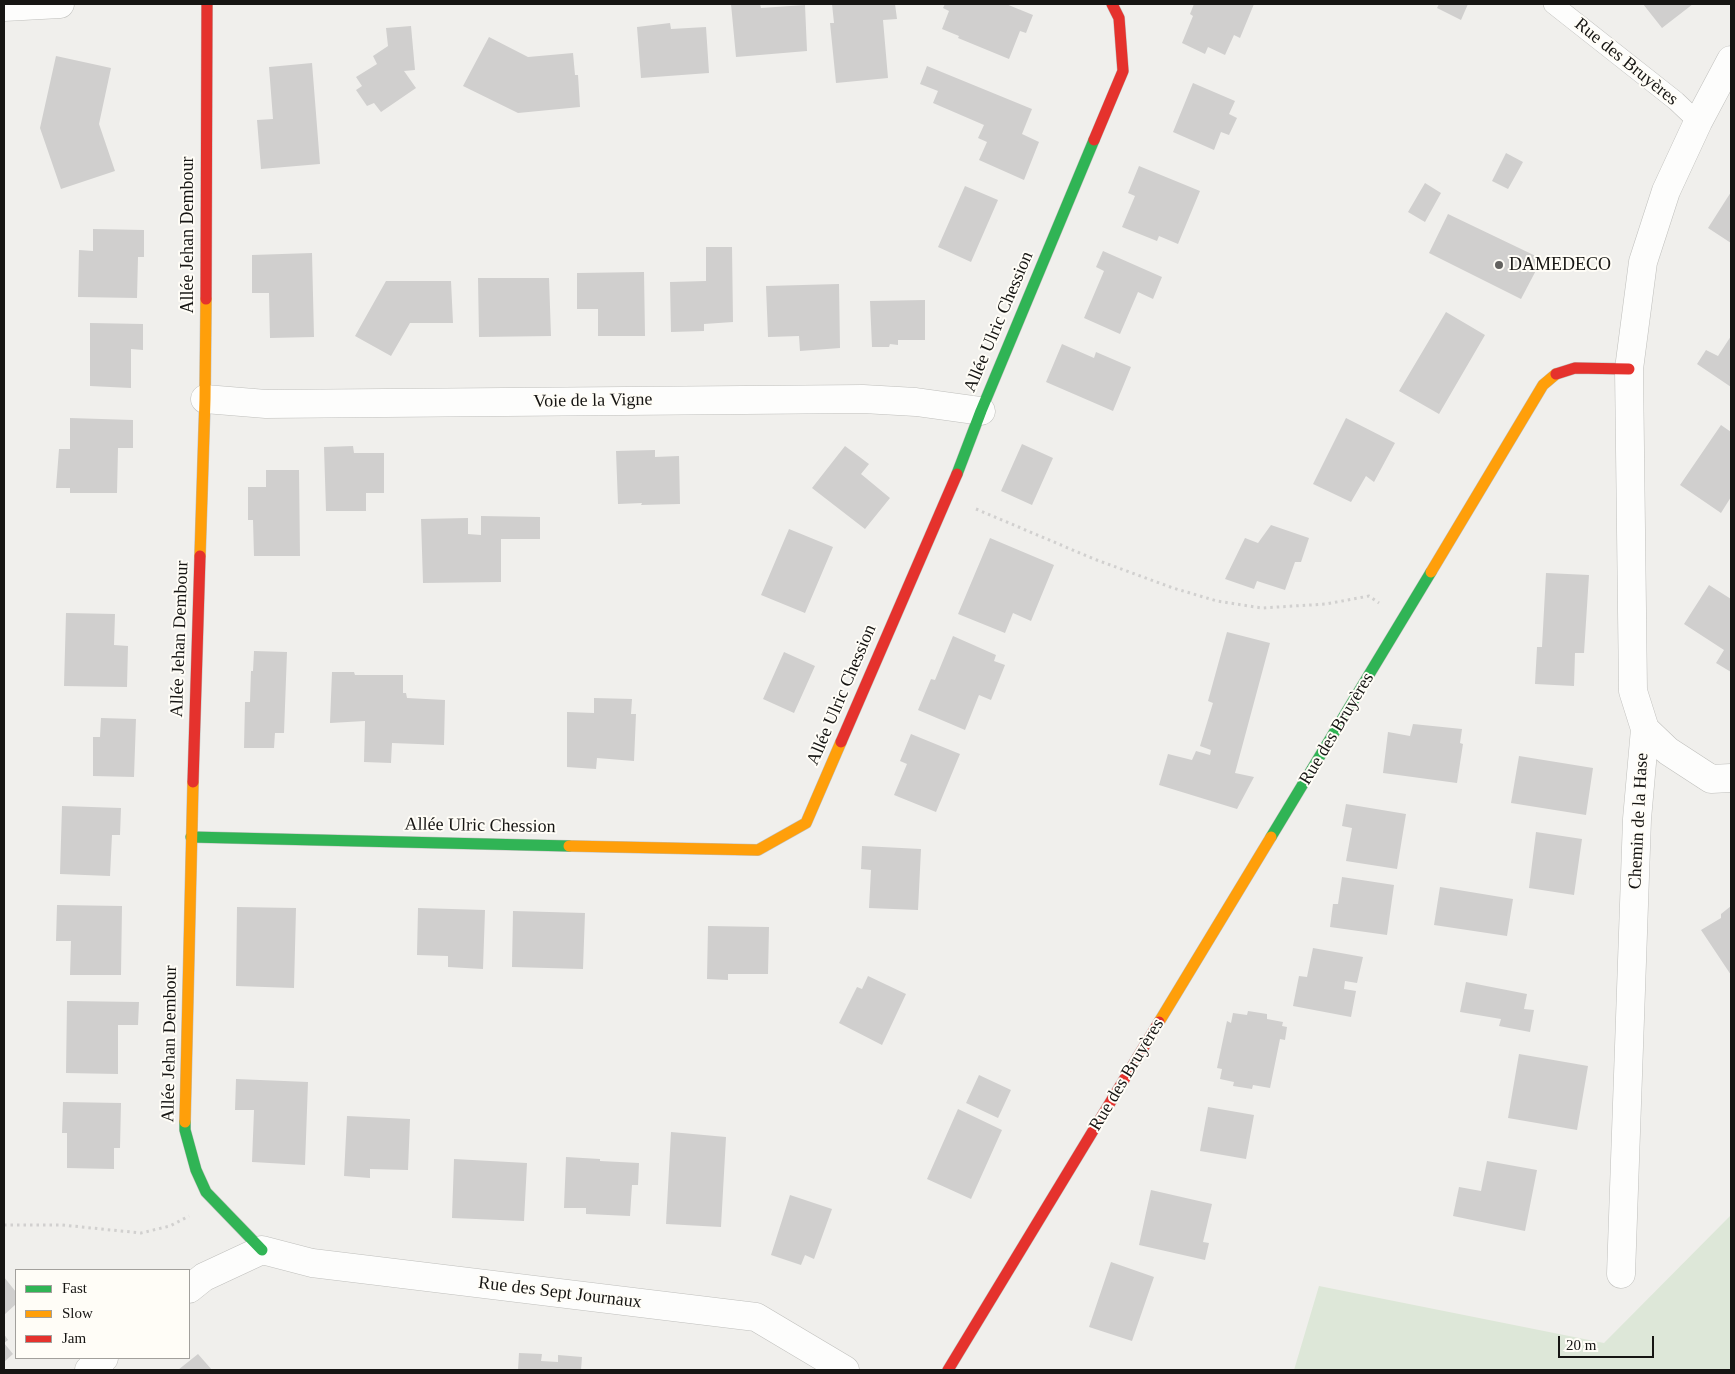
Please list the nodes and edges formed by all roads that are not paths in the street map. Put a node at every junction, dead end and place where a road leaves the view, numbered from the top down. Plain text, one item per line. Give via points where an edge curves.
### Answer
1 (60, 4) edge
2 (207, 4) edge
3 (1112, 4) edge
4 (1553, 4) edge
5 (4, 7) edge
6 (1731, 60) edge
7 (1698, 122) junction
8 (1629, 368) junction
9 (205, 399) junction
10 (981, 411) junction
11 (1645, 729) junction
12 (1731, 778) edge
13 (191, 837) junction
14 (262, 1250) junction
15 (1621, 1274) dead end
16 (190, 1288) edge
17 (103, 1359) edge
18 (89, 1370) edge
19 (845, 1370) edge
20 (948, 1370) edge

1 - 5 street
2 - 9 street, Allée Jehan Dembour
3 - 10 street, Allée Ulric Chession via 1119,18 1123,70
4 - 7 lane, Rue des Bruyères
6 - 7 street
7 - 8 street via 1666,190 1643,262
8 - 11 street, Chemin de la Hase via 1633,691
8 - 20 street, Rue des Bruyères via 1575,368 1558,373 1543,385
9 - 10 street, Voie de la Vigne via 266,404 862,398
9 - 13 street, Allée Jehan Dembour
10 - 13 street, Allée Ulric Chession via 948,496 806,823 758,850
11 - 12 street via 1668,751 1711,778
11 - 15 street, Chemin de la Hase via 1637,819
13 - 14 street, Allée Jehan Dembour via 185,1130 206,1192
14 - 16 street via 204,1277
14 - 19 street, Rue des Sept Journaux via 312,1263 756,1317
17 - 18 street

